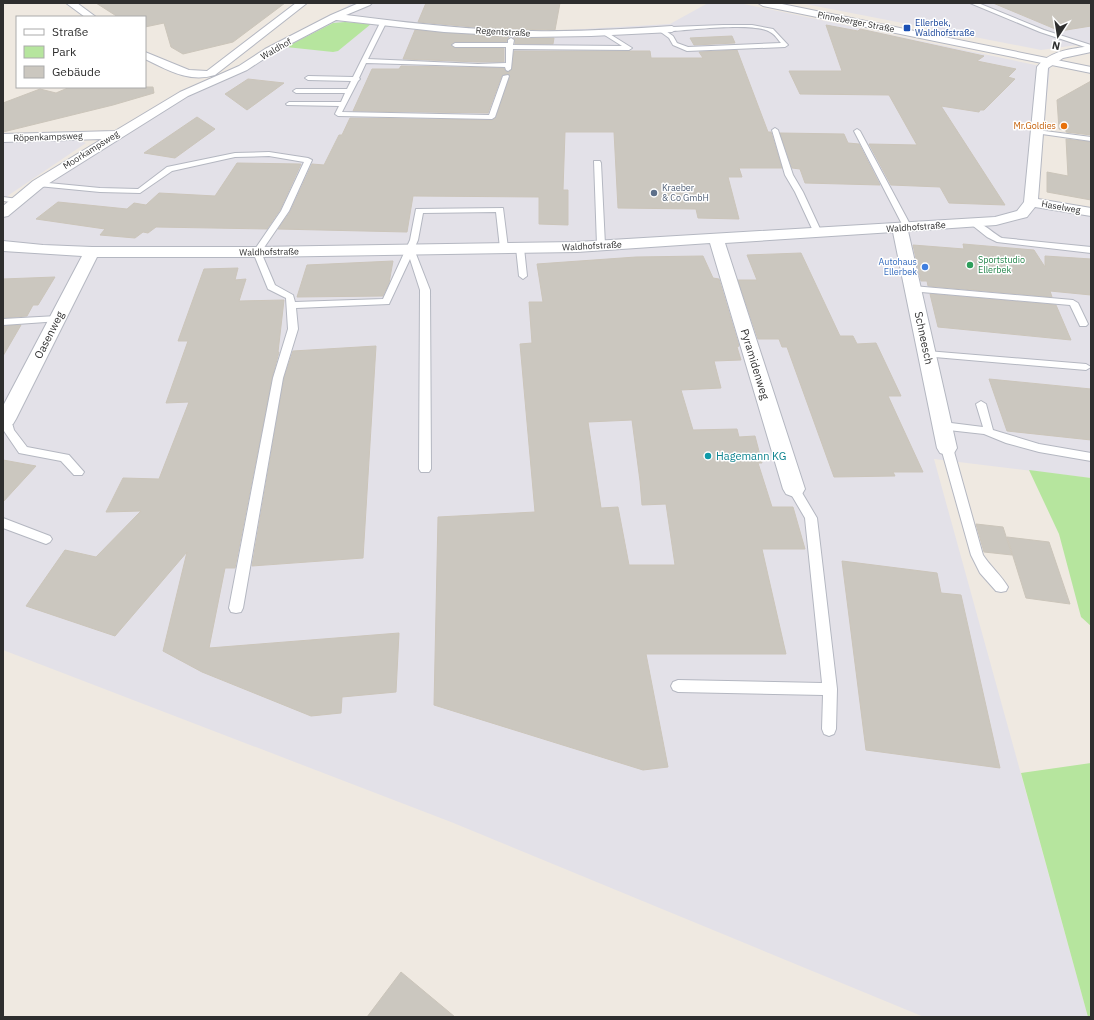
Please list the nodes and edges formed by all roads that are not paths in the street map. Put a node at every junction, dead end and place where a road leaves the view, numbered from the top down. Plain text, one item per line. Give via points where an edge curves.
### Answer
1 (71, 3) edge
2 (302, 3) edge
3 (367, 3) edge
4 (763, 3) edge
5 (973, 3) edge
6 (90, 16) edge
7 (334, 17) junction
8 (383, 23) junction
9 (672, 29) joint
10 (661, 30) junction
11 (511, 33) junction
12 (605, 33) junction
13 (455, 45) dead end
14 (509, 46) junction
15 (1091, 48) edge
16 (146, 55) edge
17 (365, 61) junction
18 (1049, 61) junction
19 (1091, 70) edge
20 (506, 76) dead end
21 (308, 78) dead end
22 (357, 79) junction
23 (296, 91) dead end
24 (350, 91) junction
25 (184, 94) joint
26 (289, 104) dead end
27 (343, 104) junction
28 (775, 130) dead end
29 (857, 132) dead end
30 (1037, 132) junction
31 (116, 135) junction
32 (3, 138) edge
33 (1091, 139) edge
34 (597, 163) dead end
35 (38, 184) junction
36 (3, 199) edge
37 (18, 201) junction
38 (1031, 202) junction
39 (1091, 212) edge
40 (3, 213) edge
41 (975, 223) junction
42 (904, 228) junction
43 (818, 233) junction
44 (716, 239) junction
45 (601, 245) junction
46 (3, 246) edge
47 (504, 248) junction
48 (520, 248) junction
49 (410, 249) junction
50 (1091, 250) edge
51 (92, 252) junction
52 (257, 252) junction
53 (523, 276) dead end
54 (913, 289) junction
55 (291, 305) junction
56 (57, 319) junction
57 (3, 322) edge
58 (1083, 324) dead end
59 (927, 354) junction
60 (1086, 368) dead end
61 (981, 404) dead end
62 (5, 419) edge
63 (943, 426) junction
64 (986, 431) junction
65 (947, 448) joint
66 (1091, 457) edge
67 (425, 469) dead end
68 (78, 472) dead end
69 (794, 489) joint
70 (3, 523) edge
71 (46, 539) dead end
72 (1001, 587) dead end
73 (236, 608) dead end
74 (678, 686) dead end
75 (830, 689) junction
76 (829, 729) dead end

1 - 6 street
2 - 16 street via 204,76 194,76
3 - 7 street, Waldhof
4 - 18 street, Pinneberger Straße
5 - 15 lane
7 - 8 street, Regentstraße
7 - 25 street, Waldhof via 243,68
8 - 11 street, Regentstraße
8 - 17 lane
9 - 10 street, Regentstraße
9 - 10 lane via 763,28 772,30 785,46 687,49 675,44 671,37
10 - 12 street, Regentstraße
11 - 12 street, Regentstraße
11 - 14 lane
12 - 14 lane via 629,48
13 - 14 lane
14 - 17 lane via 508,67
15 - 18 street via 1063,54
17 - 22 lane
18 - 19 street, Pinneberger Straße
18 - 30 street via 1043,68
20 - 27 lane via 492,117 338,114
21 - 22 lane
22 - 24 lane
23 - 24 lane
24 - 27 lane
25 - 31 street, Moorkampsweg
26 - 27 lane
28 - 43 lane via 789,176
29 - 42 lane
30 - 33 lane
30 - 38 street
31 - 32 street, Röpenkampsweg
31 - 35 street, Moorkampsweg
34 - 45 lane
35 - 37 street, Moorkampsweg
35 - 52 lane via 140,191 170,169 235,155 269,154 308,160 275,227
36 - 37 lane
37 - 40 street, Moorkampsweg
38 - 39 street, Haselweg
38 - 41 street, Waldhofstraße via 1022,214
41 - 42 street, Waldhofstraße
41 - 50 lane via 1000,240
42 - 43 street, Waldhofstraße
42 - 54 street, Schneesch
43 - 44 street, Waldhofstraße
44 - 45 street, Waldhofstraße
44 - 69 street, Pyramidenweg
45 - 48 street, Waldhofstraße
46 - 51 street, Waldhofstraße
47 - 48 street, Waldhofstraße
47 - 49 street, Waldhofstraße
47 - 49 lane via 500,210 419,211
48 - 53 lane
49 - 52 street, Waldhofstraße
49 - 55 lane via 386,302
49 - 67 lane via 425,290
51 - 52 street, Waldhofstraße
51 - 56 street, Oasenweg
52 - 55 lane via 272,287 290,297
54 - 58 lane via 1073,303
54 - 59 street, Schneesch
55 - 73 lane via 293,329 278,378
56 - 57 lane
56 - 62 street, Oasenweg
59 - 60 lane
59 - 63 street, Schneesch
61 - 64 lane via 988,427
62 - 68 lane via 9,431 23,450 65,458
63 - 64 lane
63 - 65 street, Schneesch
64 - 66 lane via 1039,448
65 - 72 lane via 977,555
69 - 75 lane via 812,518
70 - 71 lane
74 - 75 lane
75 - 76 lane

